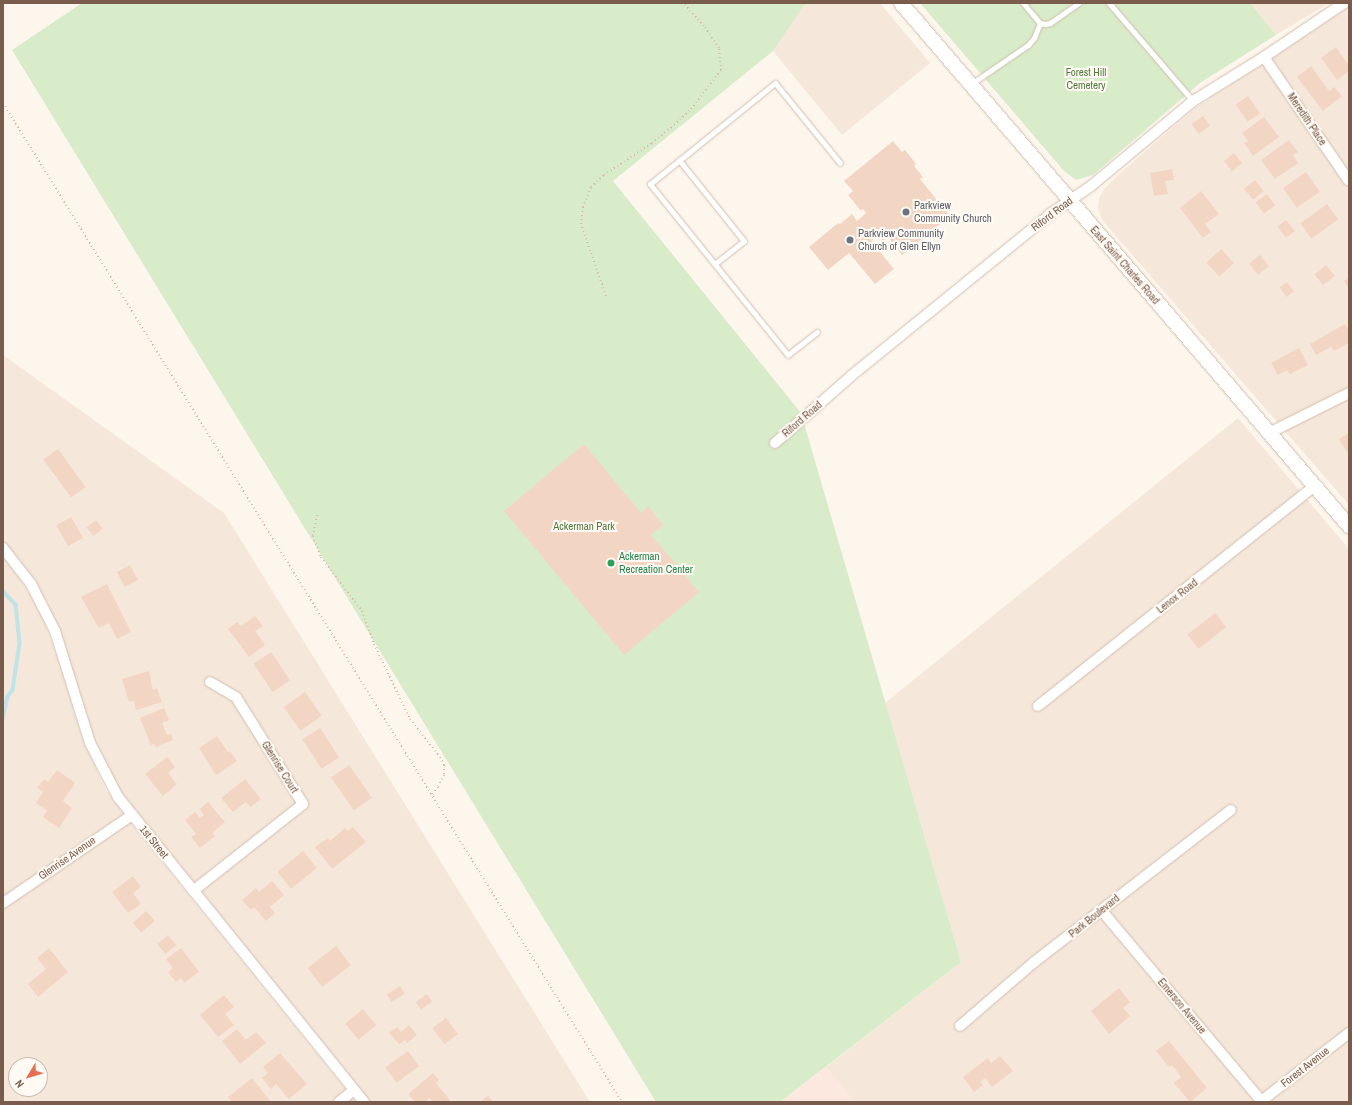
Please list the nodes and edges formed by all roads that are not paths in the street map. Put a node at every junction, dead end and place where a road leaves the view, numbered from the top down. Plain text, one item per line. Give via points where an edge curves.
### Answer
1 (901, 3) edge
2 (1023, 3) edge
3 (1079, 3) edge
4 (1109, 3) edge
5 (1344, 3) edge
6 (1040, 22) junction
7 (1264, 57) junction
8 (971, 85) junction
9 (1193, 101) junction
10 (679, 160) junction
11 (840, 163) dead end
12 (1349, 181) edge
13 (1069, 201) junction
14 (715, 264) junction
15 (816, 332) dead end
16 (1349, 393) edge
17 (1269, 433) junction
18 (775, 443) dead end
19 (1315, 486) junction
20 (1349, 526) edge
21 (3, 548) edge
22 (210, 682) dead end
23 (1038, 706) dead end
24 (1231, 810) dead end
25 (132, 815) junction
26 (193, 891) junction
27 (3, 903) edge
28 (1102, 911) junction
29 (960, 1026) dead end
30 (1349, 1032) edge
31 (354, 1090) junction
32 (339, 1102) edge
33 (364, 1102) edge
34 (1261, 1102) edge

1 - 8 main road, East Saint Charles Road
2 - 6 lane
3 - 6 lane via 1050,23
4 - 9 lane
5 - 7 street, Riford Road
6 - 8 lane via 1034,38 1028,45
7 - 9 street, Riford Road
7 - 12 street, Meredith Place
8 - 13 main road, East Saint Charles Road
9 - 13 street, Riford Road via 1091,186
10 - 11 lane via 776,83
10 - 14 lane via 650,184
10 - 14 lane via 744,241
13 - 17 main road, East Saint Charles Road
13 - 18 street, Riford Road via 851,376
14 - 15 lane via 788,355
16 - 17 street
17 - 19 main road, East Saint Charles Road
19 - 20 main road, East Saint Charles Road
19 - 23 street, Lenox Road
21 - 25 street, 1st Street via 31,584 46,611 63,652 90,743 118,797
22 - 26 street, Glenrise Court via 236,697 304,804
24 - 28 street, Park Boulevard
25 - 26 street, 1st Street
25 - 27 street, Glenrise Avenue
26 - 31 street, 1st Street
28 - 29 street, Park Boulevard via 1033,963
28 - 34 street, Emerson Avenue
30 - 34 street, Forest Avenue
31 - 32 street
31 - 33 street, 1st Street

